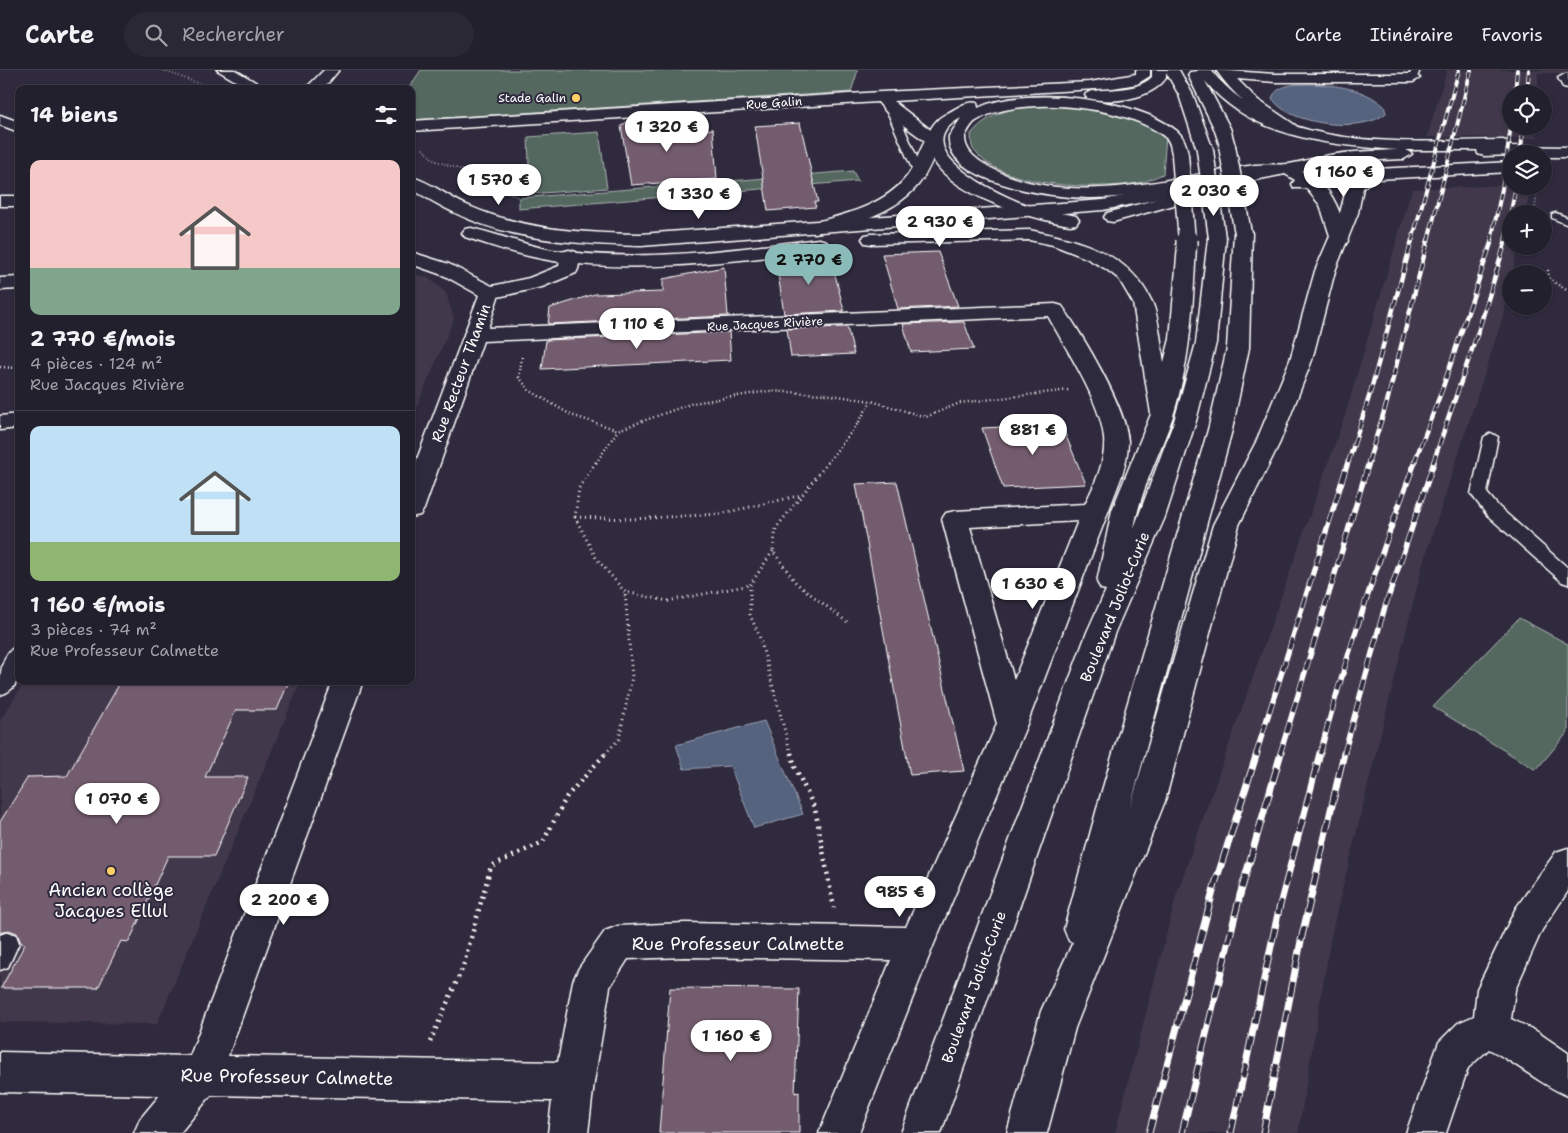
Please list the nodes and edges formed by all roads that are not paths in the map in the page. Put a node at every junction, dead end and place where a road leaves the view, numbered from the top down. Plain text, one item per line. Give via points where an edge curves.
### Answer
1 (224, 70) edge
2 (332, 70) edge
3 (1159, 70) edge
4 (1172, 70) edge
5 (1192, 70) edge
6 (1204, 70) edge
7 (1224, 70) edge
8 (1414, 74) edge
9 (1140, 75) edge
10 (1275, 78) junction
11 (1568, 78) edge
12 (1568, 84) edge
13 (252, 85) edge
14 (319, 85) edge
15 (1242, 95) junction
16 (881, 96) junction
17 (891, 109) junction
18 (0, 120) edge
19 (15, 126) edge
20 (1290, 128) junction
21 (415, 133) edge
22 (933, 140) junction
23 (1568, 145) edge
24 (1568, 152) edge
25 (1568, 165) edge
26 (1552, 166) edge
27 (1502, 167) edge
28 (1288, 169) junction
29 (918, 172) junction
30 (1376, 174) junction
31 (1310, 182) junction
32 (415, 184) edge
33 (0, 201) edge
34 (15, 201) edge
35 (1031, 212) junction
36 (1113, 216) junction
37 (1556, 216) dead end
38 (1070, 220) junction
39 (1568, 222) edge
40 (452, 226) dead end
41 (815, 228) junction
42 (584, 239) junction
43 (871, 239) junction
44 (1339, 241) junction
45 (569, 256) junction
46 (415, 259) edge
47 (15, 283) edge
48 (0, 284) edge
49 (489, 293) junction
50 (475, 335) junction
51 (1162, 414) junction
52 (15, 421) edge
53 (0, 423) edge
54 (1492, 437) dead end
55 (415, 498) edge
56 (1094, 512) junction
57 (1568, 578) edge
58 (1101, 632) junction
59 (15, 646) edge
60 (0, 647) edge
61 (15, 662) edge
62 (0, 684) edge
63 (347, 685) edge
64 (1012, 724) junction
65 (1568, 863) edge
66 (916, 944) junction
67 (1055, 1029) junction
68 (1491, 1029) junction
69 (0, 1072) edge
70 (202, 1075) junction
71 (1568, 1076) edge
72 (574, 1082) junction
73 (154, 1133) edge
74 (568, 1133) edge
75 (839, 1133) edge
76 (921, 1133) edge
77 (1027, 1133) edge
78 (1426, 1133) edge

1 - 13 main road
2 - 14 main road
3 - 22 main road via 1159,78 1154,85 1127,93 1023,96 976,105 945,120
4 - 58 main road, Boulevard Joliot-Curie, bridge via 1186,95 1205,150 1217,238 1206,343 1185,421 1152,517
5 - 67 main road, bridge via 1222,128 1243,234 1238,348 1194,528 1117,794
6 - 20 main road via 1235,103
7 - 10 main road via 1245,76
7 - 15 main road
8 - 10 main road
9 - 16 main road, Rue Galin via 1111,84 991,82 973,92
10 - 15 main road via 1253,82
11 - 12 main road via 1565,78
15 - 20 main road
16 - 17 main road
16 - 21 main road, Rue Galin via 438,125
17 - 22 main road
17 - 29 lane
18 - 19 main road
20 - 23 main road via 1325,137 1378,144
20 - 28 main road via 1302,140 1305,150 1302,158
22 - 29 main road
22 - 35 main road via 937,156 960,177 1002,201
24 - 28 main road via 1418,153 1335,159
25 - 26 main road
27 - 30 main road
28 - 31 main road
28 - 35 main road via 1126,202
28 - 36 main road via 1275,178
28 - 51 main road, bridge via 1258,170 1164,188 1064,192 1012,182 987,173 957,148 956,137 962,124 986,110 1028,102 1070,102 1115,109 1147,119 1172,135 1180,155 1187,245 1180,339
29 - 41 main road via 902,190 876,208
30 - 31 main road
30 - 44 main road via 1365,177 1356,186
31 - 36 main road via 1166,210
31 - 44 main road via 1328,199
32 - 42 main road via 480,217 549,235
33 - 34 main road
35 - 38 main road
35 - 41 main road
36 - 38 main road
37 - 39 lane
38 - 43 main road
40 - 45 main road via 523,249
41 - 42 main road via 641,240
42 - 45 main road
43 - 45 main road via 693,259
43 - 51 main road via 1029,235 1058,241 1113,264 1127,276 1143,303
44 - 67 main road via 1325,271 1301,360 1268,442 1226,525 1149,801
45 - 49 main road via 569,269 535,283
46 - 49 main road via 455,272
47 - 48 main road
49 - 50 main road, Rue Recteur Thamin
50 - 55 main road, Rue Recteur Thamin
50 - 56 main road, Rue Jacques Rivière via 1055,310 1110,413 1116,438 1113,468
51 - 58 main road via 1125,510
52 - 53 main road
54 - 57 lane via 1479,494 1493,511
56 - 64 main road
56 - 64 main road via 955,518
58 - 76 main road, Boulevard Joliot-Curie
59 - 60 main road
61 - 62 main road
63 - 70 main road
64 - 66 main road
65 - 68 main road via 1529,920 1496,989
66 - 72 main road, Rue Professeur Calmette via 685,940 618,943 592,981
66 - 75 main road
67 - 77 main road
68 - 71 main road
68 - 78 main road via 1472,1036 1453,1056
69 - 70 main road, Rue Professeur Calmette
70 - 72 main road, Rue Professeur Calmette
70 - 73 main road
72 - 74 main road, Rue Professeur Calmette

